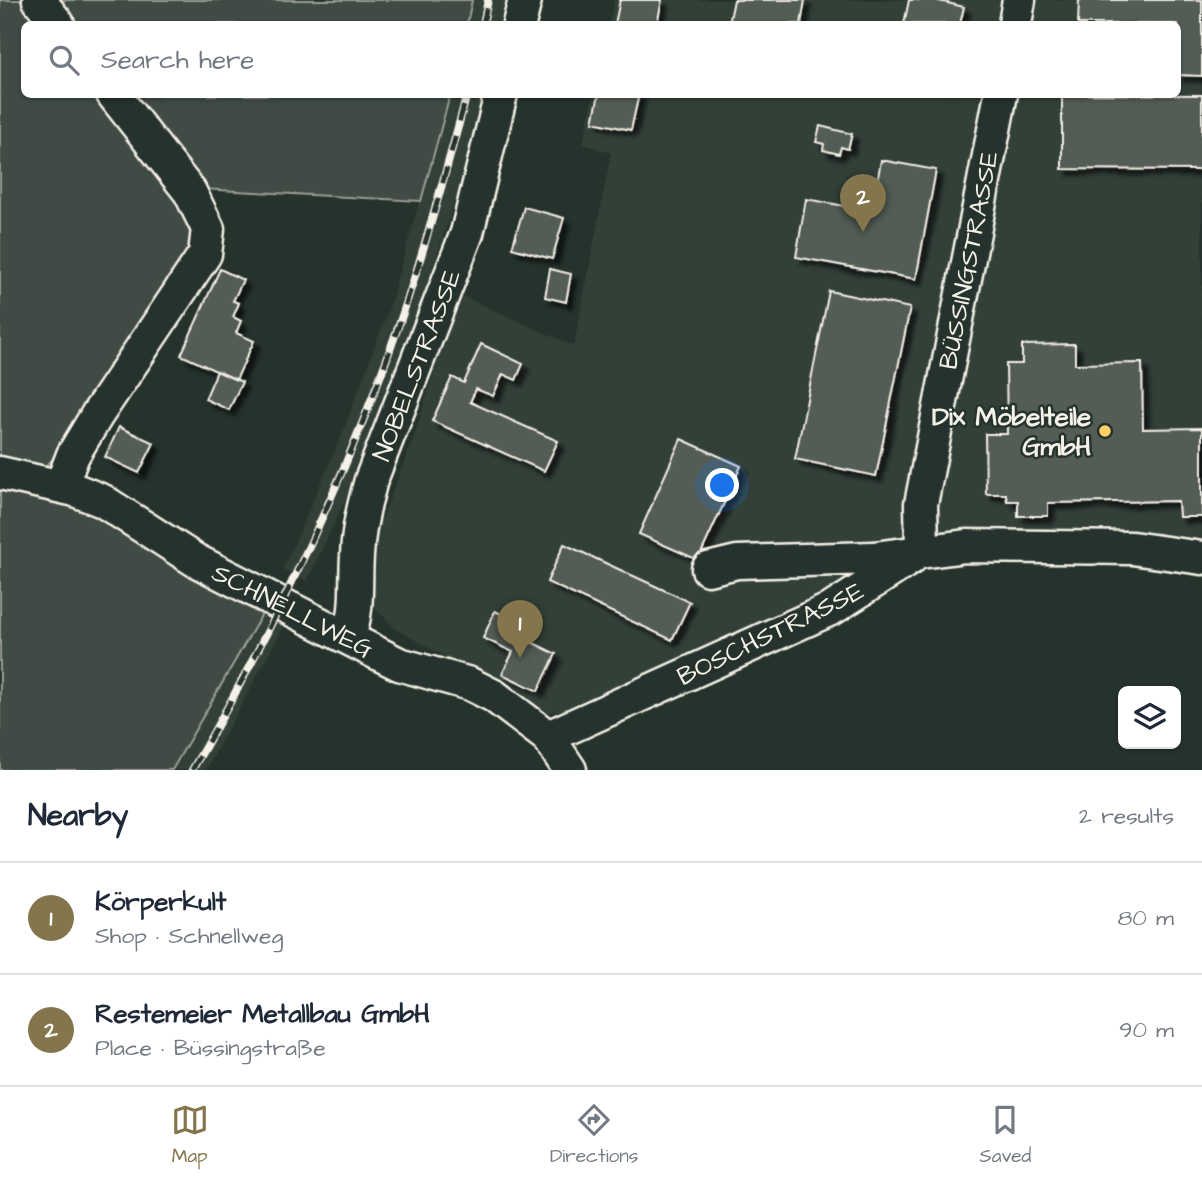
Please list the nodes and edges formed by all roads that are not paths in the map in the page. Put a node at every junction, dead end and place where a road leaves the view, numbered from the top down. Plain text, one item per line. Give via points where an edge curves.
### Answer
1 (39, 0) edge
2 (525, 0) edge
3 (1019, 0) edge
4 (56, 21) edge
5 (520, 21) edge
6 (1016, 21) edge
7 (116, 98) edge
8 (500, 98) edge
9 (1000, 98) edge
10 (0, 473) edge
11 (61, 486) junction
12 (922, 550) junction
13 (1202, 558) edge
14 (708, 569) dead end
15 (348, 638) junction
16 (548, 737) junction
17 (570, 770) edge

1 - 4 street
2 - 5 street
3 - 6 street
7 - 11 street via 190,192 208,229 205,254 96,415
8 - 15 street, NOBELSTRASSE via 467,233 363,508 356,607
9 - 12 street, BÜSSINGSTRASSE via 921,504
10 - 11 street, SCHNELLWEG
11 - 15 street, SCHNELLWEG via 103,501 195,560
12 - 13 street, BOSCHSTRASSE via 967,546 1132,548
12 - 14 street via 874,558 727,563
12 - 16 street, BOSCHSTRASSE via 833,608
15 - 16 street, SCHNELLWEG via 399,664 494,695
16 - 17 street, SCHNELLWEG

